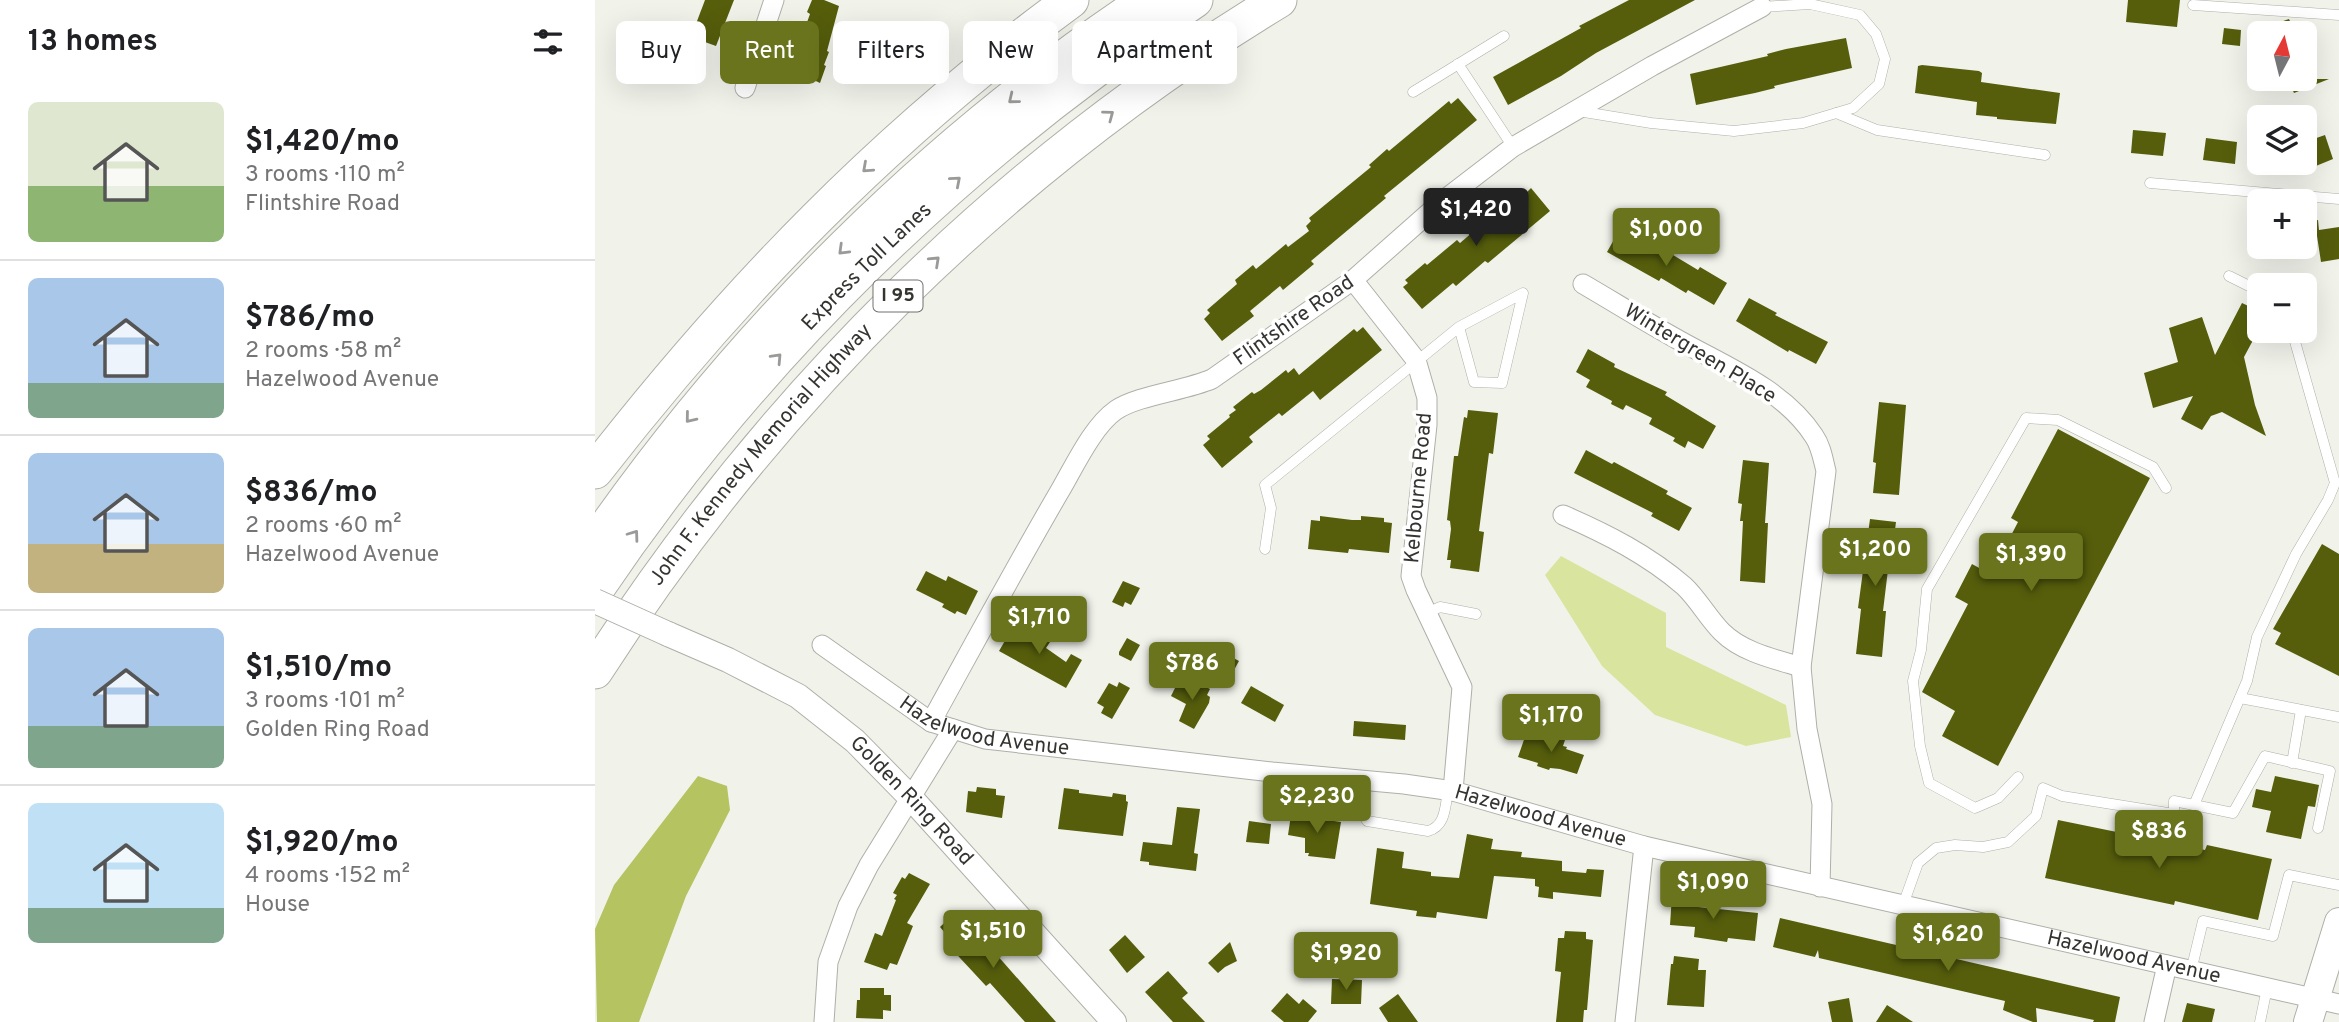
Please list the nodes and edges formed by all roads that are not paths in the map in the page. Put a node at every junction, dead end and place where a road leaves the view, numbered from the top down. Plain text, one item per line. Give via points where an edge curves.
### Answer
1 (774, 0) edge
2 (1071, 0) edge
3 (1147, 0) edge
4 (1195, 0) edge
5 (1279, 0) edge
6 (2193, 5) dead end
7 (1762, 7) joint
8 (2339, 15) edge
9 (1504, 36) dead end
10 (1458, 64) junction
11 (745, 88) dead end
12 (1413, 92) dead end
13 (1578, 110) junction
14 (1835, 113) junction
15 (1513, 147) junction
16 (2045, 155) dead end
17 (2150, 183) dead end
18 (2339, 198) edge
19 (2229, 276) dead end
20 (1353, 280) junction
21 (1583, 284) dead end
22 (2247, 285) edge
23 (1459, 327) junction
24 (2295, 343) edge
25 (1416, 360) junction
26 (595, 471) edge
27 (2166, 488) dead end
28 (1563, 515) dead end
29 (595, 543) edge
30 (1265, 549) dead end
31 (595, 591) edge
32 (595, 601) edge
33 (1427, 613) junction
34 (1476, 614) dead end
35 (822, 645) dead end
36 (1801, 667) junction
37 (595, 671) edge
38 (2240, 698) junction
39 (2301, 710) junction
40 (2339, 717) edge
41 (931, 722) junction
42 (953, 729) junction
43 (2292, 763) junction
44 (2018, 777) dead end
45 (1363, 780) junction
46 (1451, 791) junction
47 (911, 798) junction
48 (2194, 805) junction
49 (2318, 828) dead end
50 (1644, 846) junction
51 (2339, 885) edge
52 (1819, 887) junction
53 (1903, 905) junction
54 (2339, 922) edge
55 (2167, 965) junction
56 (2191, 971) junction
57 (2267, 988) junction
58 (2321, 1008) edge
59 (824, 1022) edge
60 (1114, 1022) edge
61 (1625, 1022) edge
62 (2154, 1022) edge
63 (2260, 1022) edge

1 - 11 street
2 -> 26 highway via 953,92 842,191 658,389
3 -> 29 highway, Express Toll Lanes via 977,128 826,267 707,398
31 -> 4 highway, Express Toll Lanes via 668,489 743,398 879,253 1014,132
37 -> 5 highway, John F. Kennedy Memorial Highway / I 95 via 680,546 731,481 890,304 1081,136 1185,60
6 - 8 lane
7 - 13 street, Flintshire Road
7 - 14 lane via 1810,4 1860,15 1876,34 1885,60 1879,84 1853,108
9 - 10 lane
10 - 12 lane
10 - 15 lane
13 - 14 lane via 1734,131 1803,123
13 - 15 street, Flintshire Road
14 - 16 lane via 1877,130
15 - 20 street, Flintshire Road via 1440,203
17 - 18 lane
19 - 22 lane
20 - 25 street, Kelbourne Road
20 - 41 street, Flintshire Road via 1212,379 1125,405 1106,419 1026,548
21 - 36 street, Wintergreen Place via 1749,379 1815,436 1826,471
23 - 23 lane via 1474,382 1502,383 1523,293
23 - 25 lane
24 - 38 lane via 2335,483 2257,637
25 - 30 lane via 1265,485 1271,508
25 - 33 street, Kelbourne Road via 1427,408 1411,576
27 - 44 lane via 2153,467 2058,420 2026,418 1927,589 1913,681 1929,783 1975,808 1998,798
28 - 36 street via 1648,557 1686,588 1733,640
32 - 47 street, Golden Ring Road, bridge via 798,696 855,741
33 - 34 lane via 1440,607
33 - 46 street, Kelbourne Road via 1462,687
35 - 41 street, Hazelwood Avenue
36 - 52 street, Wintergreen Place via 1807,729 1821,792
38 - 39 lane
38 - 48 lane
39 - 40 lane
39 - 43 lane
41 - 42 street, Hazelwood Avenue
42 - 45 street, Hazelwood Avenue via 985,738
42 - 47 street
43 - 48 lane via 2265,756 2234,813
43 - 49 lane via 2330,771
45 - 46 street, Hazelwood Avenue
45 - 46 lane via 1361,809 1367,821 1429,831 1442,823
46 - 50 street, Hazelwood Avenue
47 - 59 street via 848,906 828,962
47 - 60 street, Golden Ring Road
48 - 53 lane via 2174,801 2174,814 2043,789 2036,816 2008,842 1936,848 1919,863
50 - 52 street, Hazelwood Avenue
50 - 61 street
51 - 56 lane via 2289,875 2273,936 2203,921
52 - 53 street, Hazelwood Avenue
53 - 55 street, Hazelwood Avenue
54 - 58 main road
55 - 56 street, Hazelwood Avenue
55 - 62 street
56 - 57 street, Hazelwood Avenue
57 - 58 street, Hazelwood Avenue
57 - 63 lane

